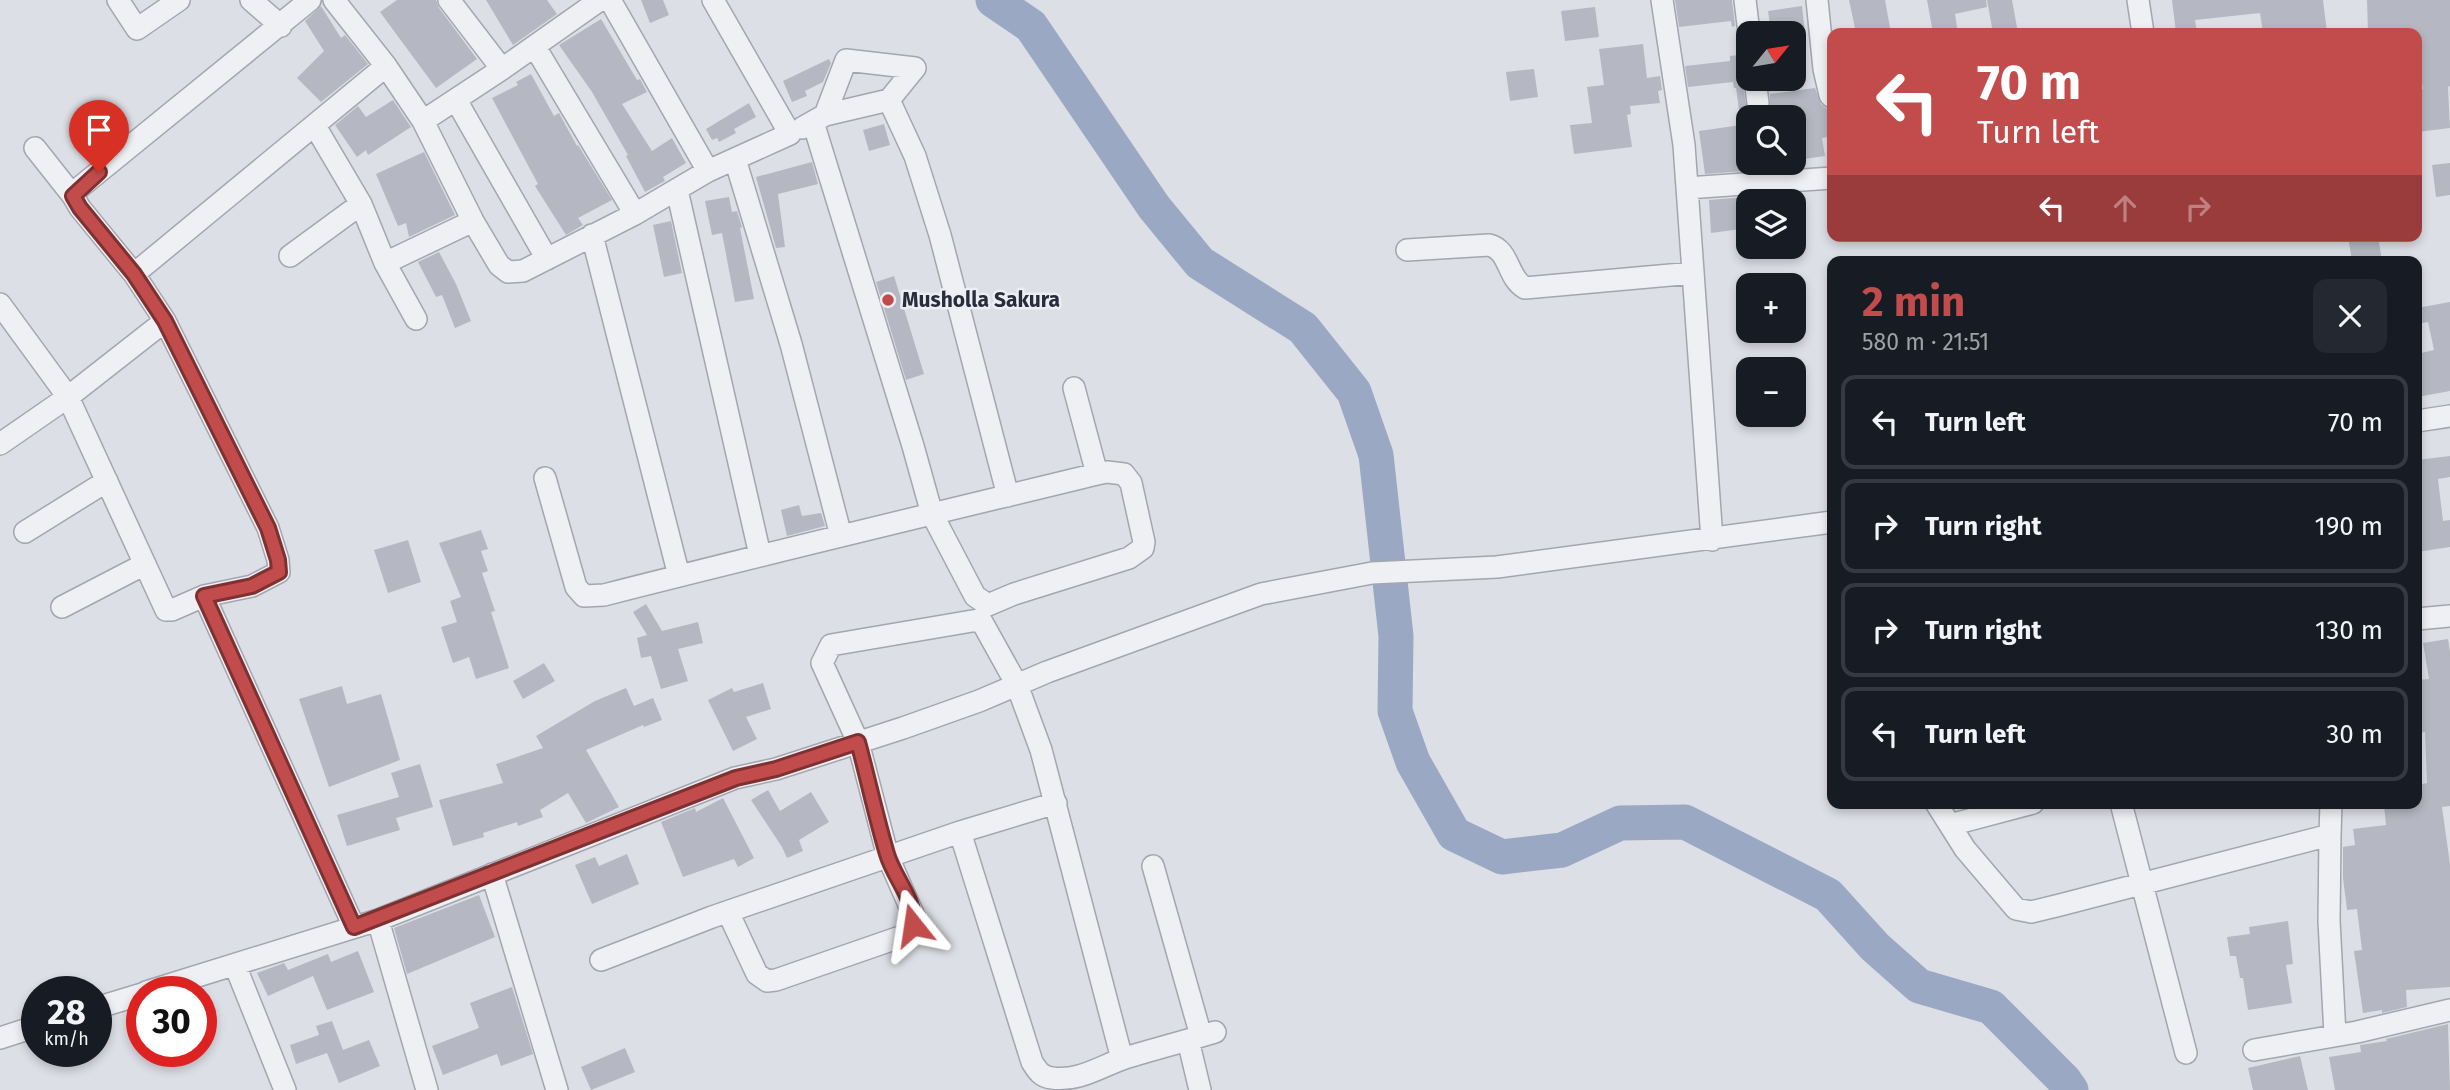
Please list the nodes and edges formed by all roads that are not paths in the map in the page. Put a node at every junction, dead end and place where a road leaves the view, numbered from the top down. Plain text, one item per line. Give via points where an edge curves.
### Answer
1 (118, 0) edge
2 (179, 0) edge
3 (251, 0) edge
4 (310, 0) edge
5 (449, 0) edge
6 (600, 0) edge
7 (610, 0) edge
8 (713, 0) edge
9 (1662, 0) edge
10 (1745, 0) edge
11 (1817, 0) edge
12 (2138, 0) edge
13 (342, 3) edge
14 (570, 8) edge
15 (1748, 21) edge
16 (281, 26) junction
17 (2142, 28) edge
18 (535, 47) junction
19 (386, 66) junction
20 (502, 69) junction
21 (1827, 82) edge
22 (1756, 91) edge
23 (456, 100) junction
24 (889, 100) junction
25 (1758, 103) dead end
26 (819, 118) junction
27 (423, 121) junction
28 (315, 126) junction
29 (790, 134) junction
30 (35, 148) dead end
31 (735, 159) junction
32 (708, 171) junction
33 (1827, 178) edge
34 (1687, 188) junction
35 (677, 190) junction
36 (73, 196) junction
37 (361, 204) junction
38 (635, 214) junction
39 (473, 221) junction
40 (593, 236) junction
41 (1407, 250) dead end
42 (290, 256) dead end
43 (547, 259) junction
44 (385, 263) junction
45 (1693, 273) junction
46 (134, 274) junction
47 (0, 304) edge
48 (416, 319) dead end
49 (165, 321) junction
50 (1074, 388) dead end
51 (68, 397) junction
52 (2450, 416) edge
53 (2422, 420) edge
54 (0, 444) edge
55 (1097, 474) junction
56 (545, 478) dead end
57 (107, 481) junction
58 (1008, 496) junction
59 (932, 514) junction
60 (1827, 523) edge
61 (25, 532) dead end
62 (841, 536) junction
63 (1712, 540) junction
64 (760, 555) junction
65 (145, 564) junction
66 (679, 576) junction
67 (204, 596) junction
68 (62, 607) dead end
69 (2450, 616) edge
70 (2422, 619) edge
71 (1017, 685) junction
72 (858, 742) junction
73 (1056, 803) junction
74 (1940, 809) edge
75 (2010, 809) edge
76 (2123, 809) edge
77 (2331, 809) edge
78 (1950, 825) junction
79 (960, 832) junction
80 (2330, 835) junction
81 (888, 857) junction
82 (1153, 866) dead end
83 (492, 874) junction
84 (2142, 884) junction
85 (728, 912) junction
86 (378, 920) junction
87 (354, 927) junction
88 (601, 960) dead end
89 (235, 964) junction
90 (197, 976) edge
91 (2450, 1010) edge
92 (21, 1031) edge
93 (2335, 1035) junction
94 (1201, 1036) junction
95 (0, 1038) edge
96 (2254, 1050) dead end
97 (2186, 1053) dead end
98 (1122, 1059) junction
99 (285, 1090) edge
100 (427, 1090) edge
101 (556, 1090) edge
102 (1200, 1090) edge

1 - 2 street via 137,29
3 - 16 street
4 - 16 street
5 - 20 street
6 - 14 street
7 - 32 street
8 - 29 street
9 - 34 street
10 - 15 street
11 - 21 street
12 - 17 street
13 - 19 street
14 - 18 street
16 - 36 street
18 - 20 street
18 - 38 street
19 - 27 street
19 - 28 street
20 - 23 street
22 - 25 street
23 - 27 street
23 - 43 street
24 - 26 street
24 - 26 street via 915,68 846,60
24 - 58 street via 915,156 940,235
26 - 29 street
26 - 59 street
27 - 39 street
28 - 37 street
28 - 46 street
29 - 31 street
30 - 36 street
31 - 32 street
31 - 62 street via 791,344
32 - 35 street
33 - 34 street
34 - 45 street
35 - 38 street
35 - 64 street
36 - 46 street
37 - 42 street
37 - 44 street
38 - 40 street
39 - 43 street via 508,272 523,271
39 - 44 street
40 - 43 street
40 - 66 street
41 - 45 street via 1496,246 1525,288
44 - 48 street
45 - 63 street
46 - 49 street
47 - 51 street
49 - 51 street
49 - 67 street via 268,528 278,560 279,572 252,586
50 - 55 street
51 - 54 street
51 - 57 street
52 - 53 street
55 - 58 street
55 - 59 street via 1124,474 1130,483 1143,548 1129,558 988,605 975,596
56 - 66 street via 576,587 584,596
57 - 61 street
57 - 65 street
58 - 59 street
59 - 62 street
60 - 63 street
62 - 64 street
63 - 71 street via 1497,566 1372,573 1261,594
64 - 66 street
65 - 67 street via 166,610
65 - 68 street
67 - 87 street
69 - 70 street
71 - 72 street
71 - 72 street via 978,620 831,645 822,663
71 - 73 street
72 - 81 street
72 - 83 street via 736,778
73 - 79 street
73 - 98 street
74 - 78 street
75 - 78 street
76 - 84 street
77 - 80 street
78 - 84 street via 1965,849 2023,912
79 - 81 street
79 - 98 street via 1032,1062 1040,1074 1050,1079 1069,1078
80 - 84 street
80 - 93 street
81 - 85 street
81 - 85 street via 914,916 910,930 904,936 776,980 767,981 757,974
82 - 94 street
83 - 86 street
83 - 101 street
84 - 97 street
85 - 88 street
86 - 87 street
86 - 100 street
87 - 89 street
89 - 90 street
89 - 99 street
91 - 93 street
92 - 95 street
93 - 96 street
94 - 98 street
94 - 102 street

